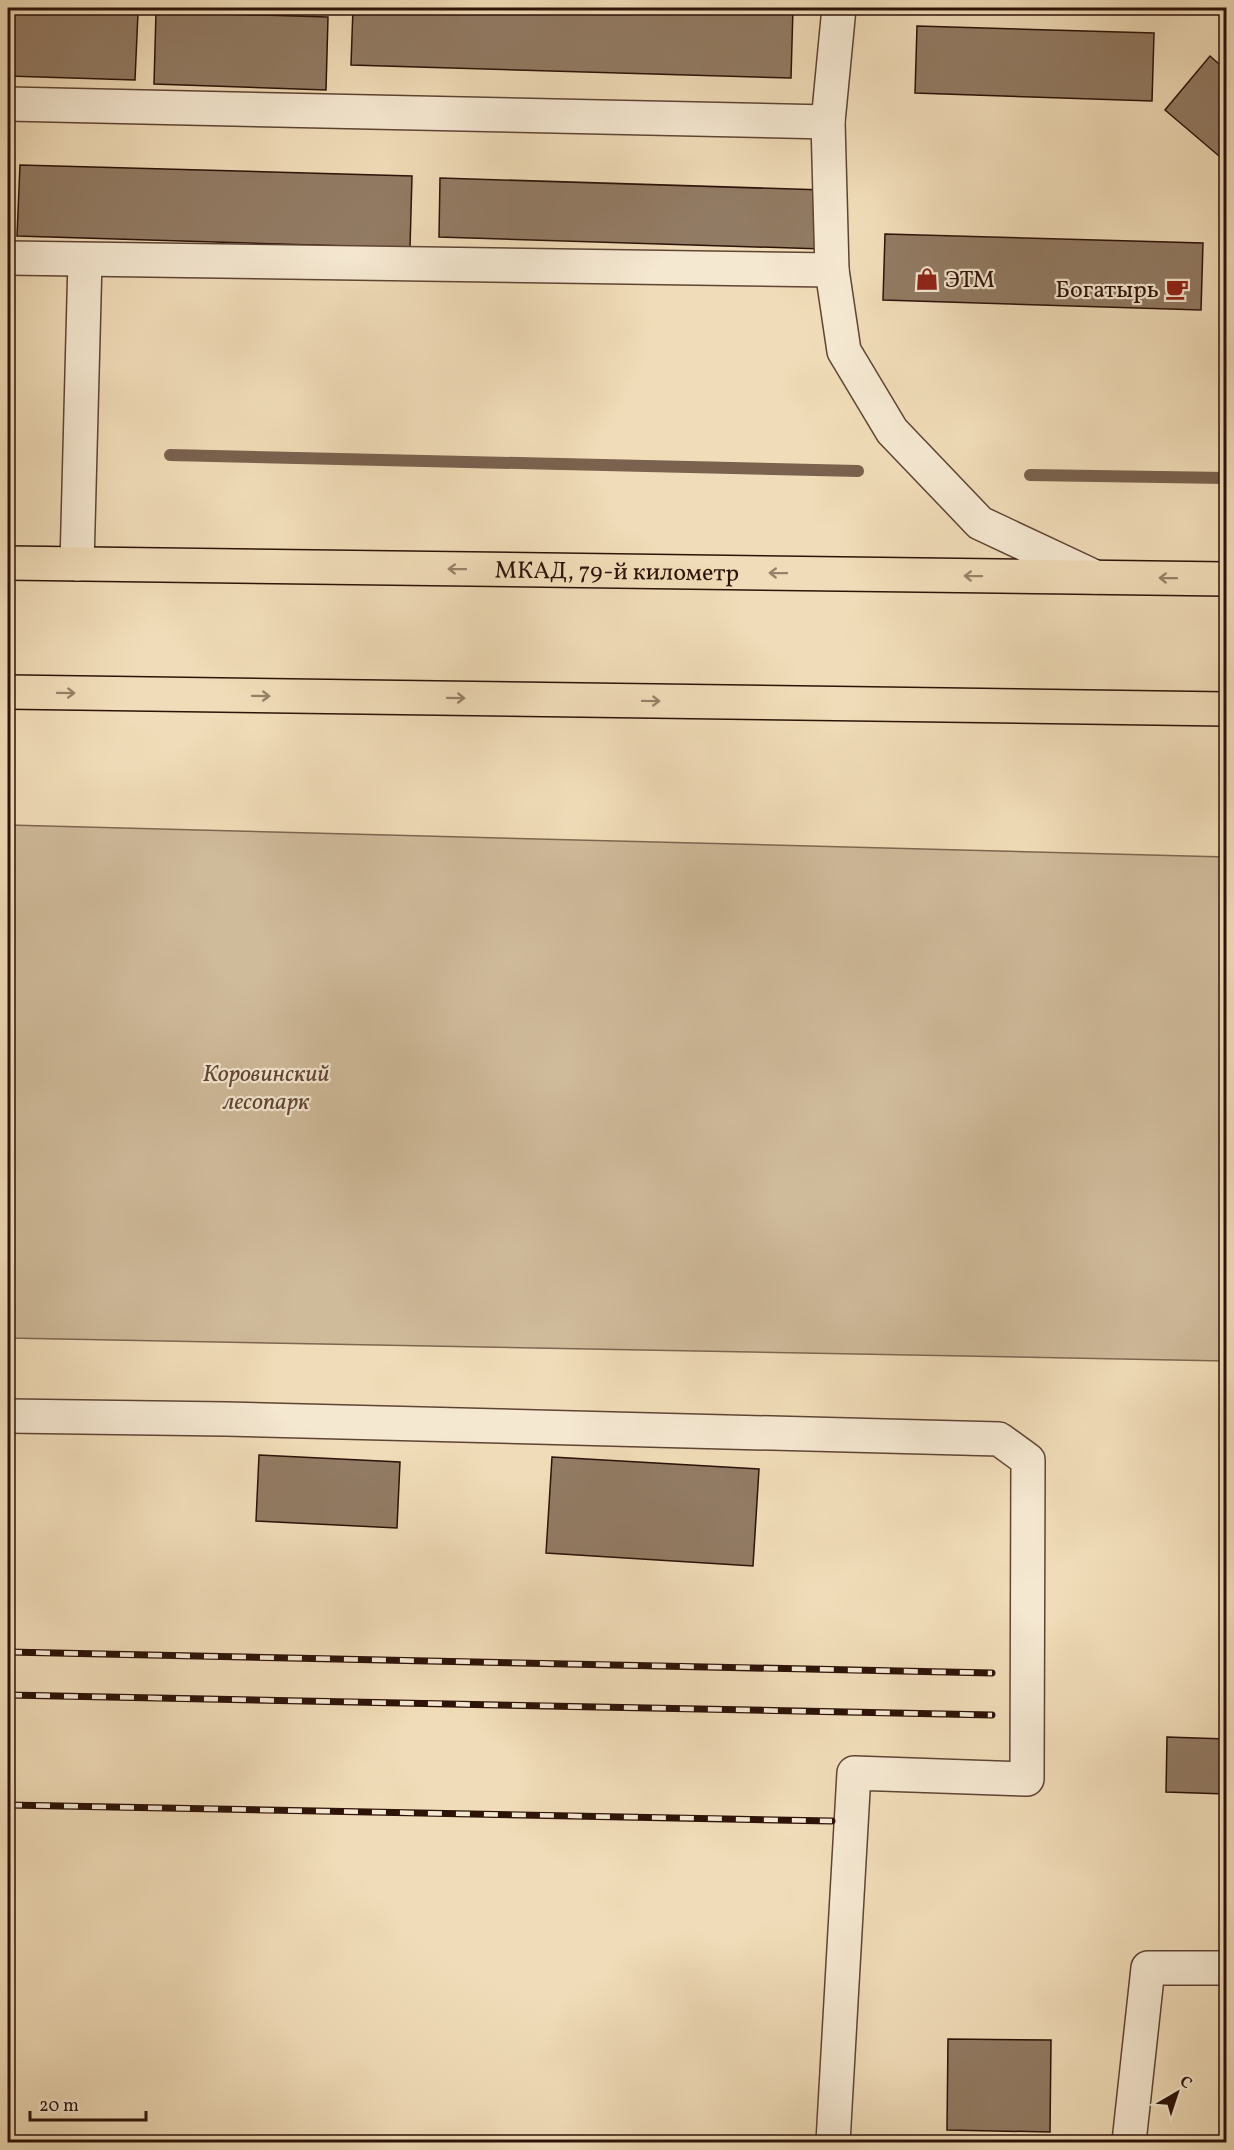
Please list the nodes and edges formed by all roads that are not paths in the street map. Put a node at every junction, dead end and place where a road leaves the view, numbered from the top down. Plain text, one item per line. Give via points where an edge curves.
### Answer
1 (839, 8) edge
2 (8, 104) edge
3 (828, 122) junction
4 (8, 258) edge
5 (85, 260) junction
6 (832, 270) junction
7 (8, 563) edge
8 (77, 564) junction
9 (1095, 577) junction
10 (1227, 579) edge
11 (8, 692) edge
12 (1227, 709) edge
13 (8, 1416) edge
14 (1227, 1968) edge
15 (833, 2142) edge
16 (1129, 2142) edge

1 - 3 lane
2 - 3 lane
3 - 6 lane
4 - 5 lane
5 - 6 lane
5 - 8 lane
6 - 9 lane via 844,351 892,431 980,523
7 - 8 highway, МКАД, 79-й километр
9 -> 8 highway, МКАД, 79-й километр
10 -> 9 highway, МКАД, 79-й километр
11 -> 12 highway
13 - 15 lane via 999,1439 1028,1460 1027,1779 854,1773
14 - 16 lane via 1148,1968

